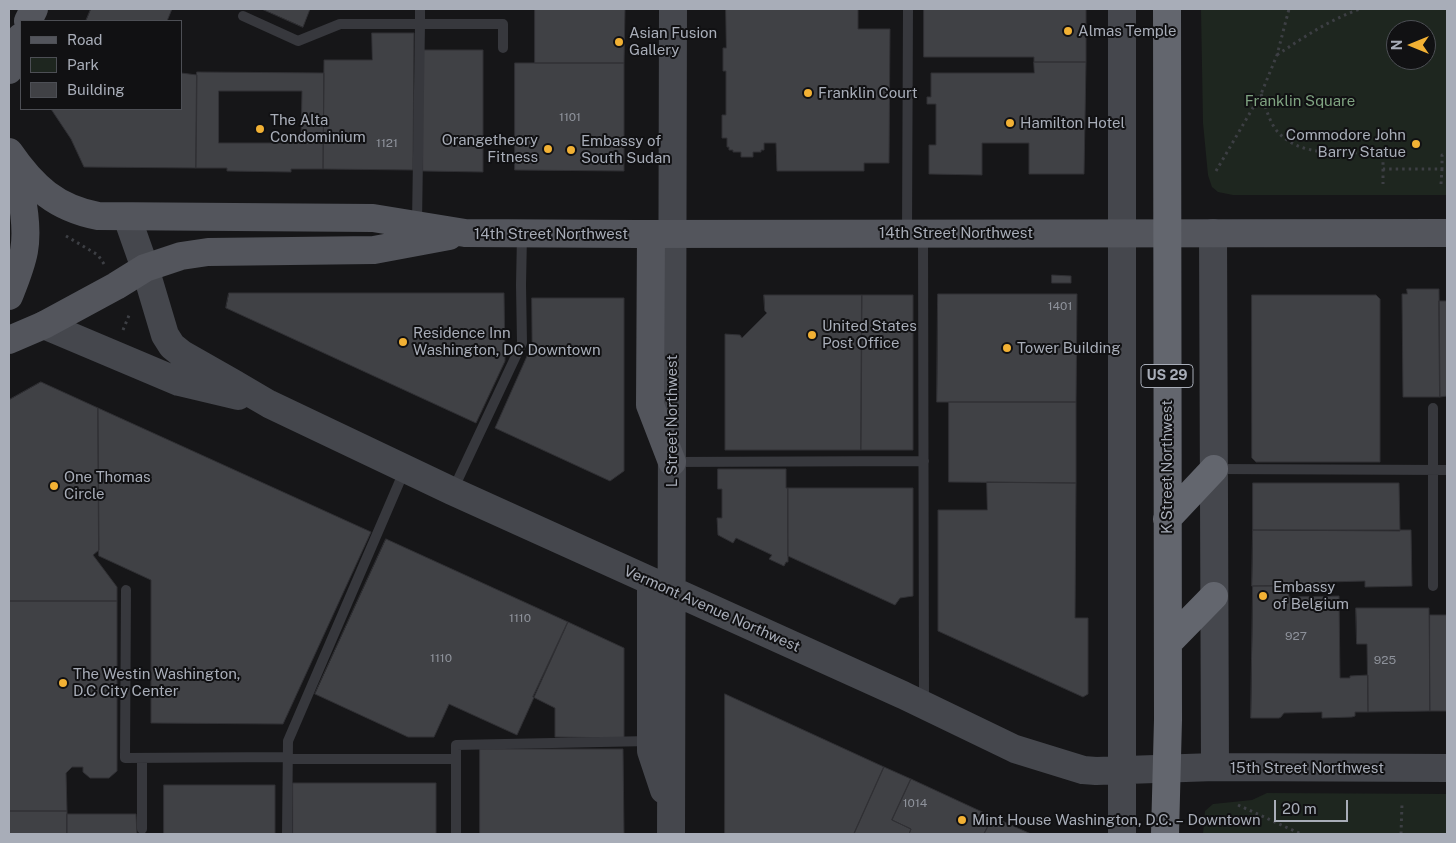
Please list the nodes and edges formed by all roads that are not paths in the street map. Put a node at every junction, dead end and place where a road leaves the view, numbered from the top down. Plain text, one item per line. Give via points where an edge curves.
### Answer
1 (420, 9) edge
2 (673, 9) edge
3 (908, 9) edge
4 (1122, 9) edge
5 (1167, 9) edge
6 (243, 16) dead end
7 (420, 24) junction
8 (20, 40) edge
9 (503, 48) dead end
10 (9, 70) edge
11 (12, 157) edge
12 (127, 217) junction
13 (417, 224) junction
14 (1167, 232) junction
15 (466, 233) junction
16 (915, 233) junction
17 (1122, 233) junction
18 (1213, 233) junction
19 (1447, 233) edge
20 (522, 234) junction
21 (662, 234) junction
22 (145, 268) junction
23 (9, 296) edge
24 (44, 325) junction
25 (9, 340) edge
26 (269, 404) junction
27 (1432, 408) dead end
28 (924, 461) junction
29 (672, 462) junction
30 (405, 468) junction
31 (1214, 469) junction
32 (1432, 470) junction
33 (1447, 470) edge
34 (452, 491) junction
35 (1167, 519) junction
36 (661, 586) junction
37 (1433, 586) dead end
38 (126, 590) dead end
39 (1214, 596) junction
40 (1168, 643) junction
41 (924, 705) junction
42 (661, 740) junction
43 (142, 758) junction
44 (288, 758) junction
45 (456, 759) junction
46 (1215, 767) junction
47 (1166, 768) junction
48 (1447, 768) edge
49 (1122, 770) junction
50 (671, 823) edge
51 (142, 829) dead end
52 (288, 834) edge
53 (456, 834) edge
54 (1122, 834) edge
55 (1165, 834) edge

1 - 7 lane
2 - 21 street, L Street Northwest
3 - 16 lane
4 - 17 street
5 - 14 highway, K Street Northwest / US 29
6 - 7 lane via 298,41 340,24
7 - 9 lane via 503,24
7 - 13 lane
8 - 10 main road
11 - 12 main road, 14th Street Northwest via 43,192 65,206 98,216
11 - 23 main road via 25,231 18,275
12 - 13 main road, 14th Street Northwest via 373,218
12 - 22 street, Vermont Avenue Northwest
13 - 15 main road, 14th Street Northwest
14 - 17 main road, 14th Street Northwest
14 - 18 main road, 14th Street Northwest
14 - 35 highway, K Street Northwest / US 29
15 - 20 main road, 14th Street Northwest
15 - 22 main road, 14th Street Northwest via 374,250 195,253
16 - 17 main road, 14th Street Northwest
16 - 21 main road, 14th Street Northwest
16 - 28 lane
17 - 49 street
18 - 19 main road, 14th Street Northwest
18 - 31 street
20 - 21 main road, 14th Street Northwest
20 - 34 lane via 522,343
21 - 29 street, L Street Northwest
22 - 24 main road, 14th Street Northwest
22 - 26 street, Vermont Avenue Northwest via 162,328 172,346
24 - 25 main road, 14th Street Northwest
24 - 26 street, Vermont Avenue Northwest via 179,382
26 - 30 street, Vermont Avenue Northwest
27 - 32 lane
28 - 29 lane
28 - 41 lane
29 - 36 street, L Street Northwest
30 - 34 street, Vermont Avenue Northwest
30 - 44 lane via 288,741
31 - 32 lane
31 - 35 highway
31 - 39 street
32 - 33 lane
32 - 37 lane
34 - 36 street, Vermont Avenue Northwest
35 - 40 highway, K Street Northwest / US 29
36 - 41 street, Vermont Avenue Northwest
36 - 42 street, L Street Northwest
38 - 43 lane via 125,758
39 - 40 highway
39 - 46 street
40 - 47 highway, K Street Northwest / US 29
41 - 49 street, Vermont Avenue Northwest via 1015,749 1039,757 1083,770
42 - 45 lane via 456,745
42 - 50 street, L Street Northwest
43 - 44 lane
43 - 51 lane
44 - 45 lane
44 - 52 lane
45 - 53 lane
46 - 47 street, 15th Street Northwest
46 - 48 street, 15th Street Northwest
47 - 49 street, Vermont Avenue Northwest
47 - 55 highway, K Street Northwest / US 29
49 - 54 street

